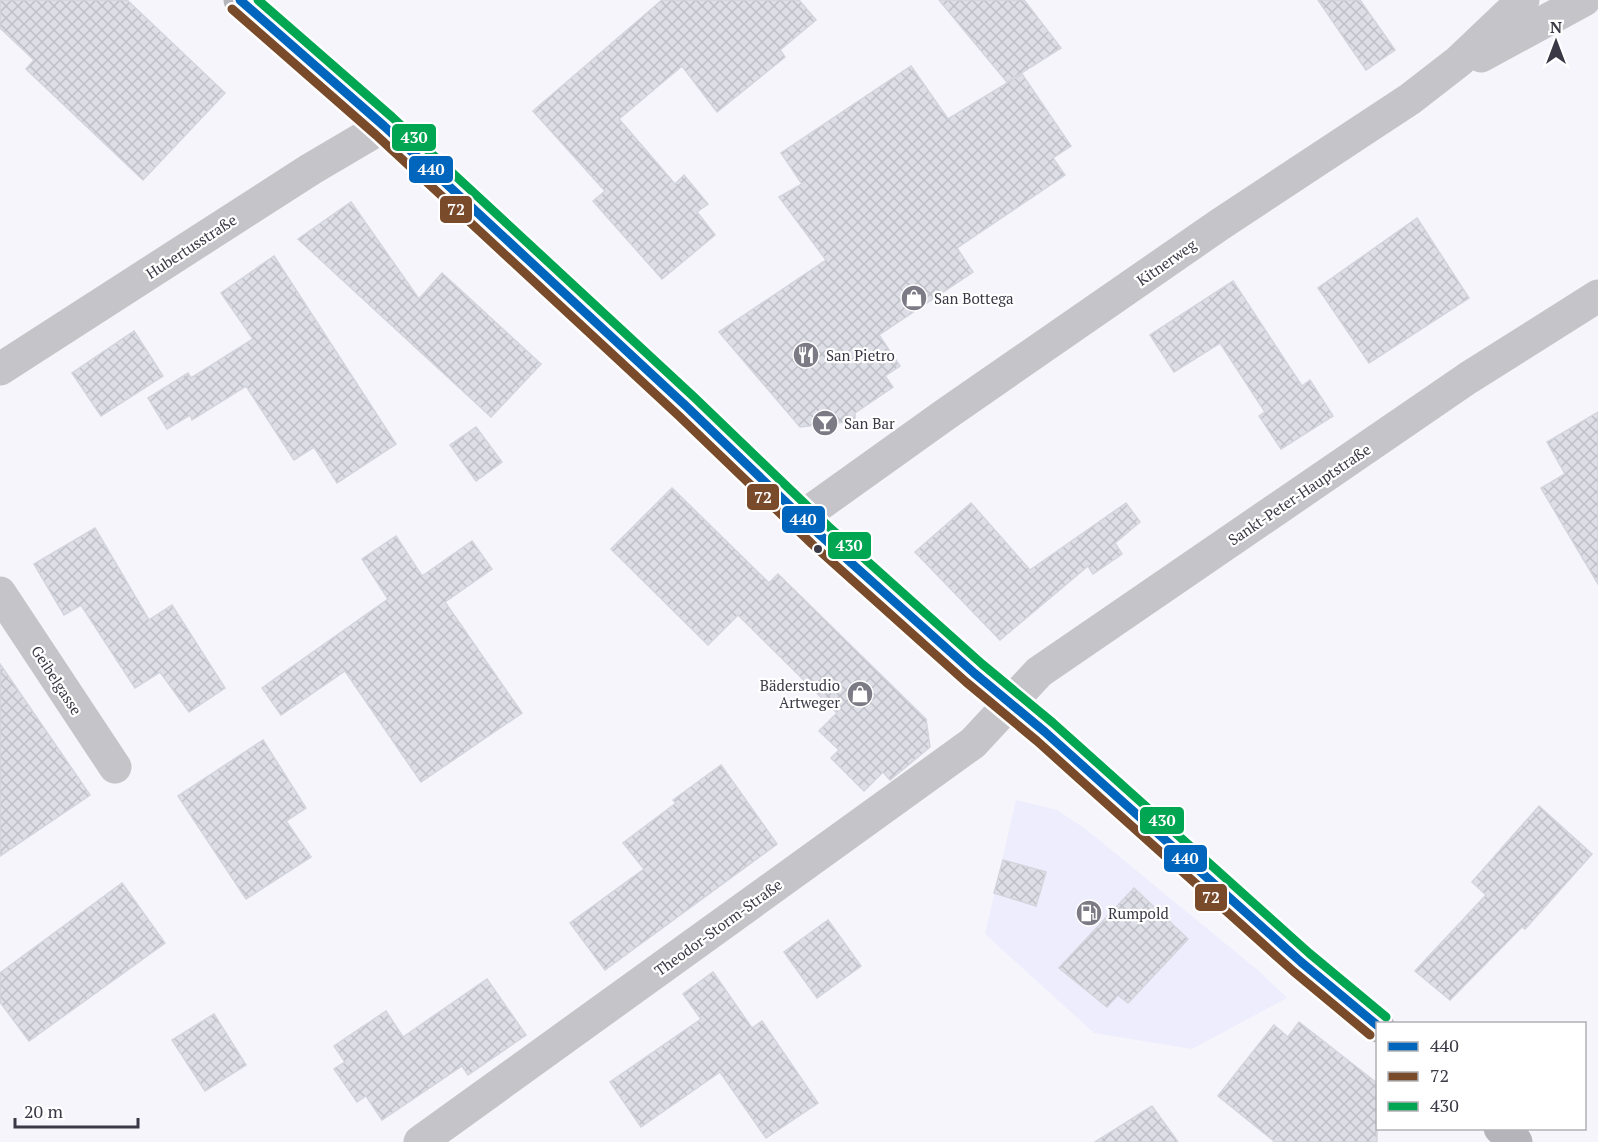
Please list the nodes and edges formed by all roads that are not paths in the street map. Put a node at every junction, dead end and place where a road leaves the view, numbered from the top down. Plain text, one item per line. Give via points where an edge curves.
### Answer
1 (240, 0) edge
2 (1523, 0) edge
3 (1584, 0) edge
4 (1440, 78) junction
5 (384, 126) junction
6 (1598, 296) edge
7 (0, 369) edge
8 (802, 517) junction
9 (0, 593) edge
10 (1009, 704) junction
11 (115, 767) dead end
12 (1376, 1025) edge
13 (1502, 1130) edge
14 (420, 1142) edge
15 (1516, 1142) edge

1 - 5 main road
2 - 4 street, Kitnerweg
3 - 4 street
4 - 8 street, Kitnerweg via 1200,239
5 - 7 street, Hubertusstraße via 321,162
5 - 8 main road
6 - 10 street, Sankt-Peter-Hauptstraße via 1468,378 1047,666
8 - 10 main road
9 - 11 street, Geibelgasse
10 - 12 main road
10 - 14 street, Theodor-Storm-Straße via 973,743
13 - 15 main road

